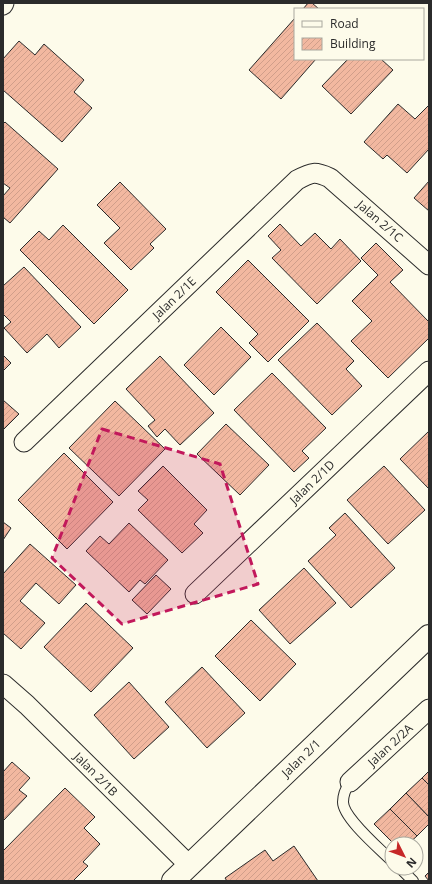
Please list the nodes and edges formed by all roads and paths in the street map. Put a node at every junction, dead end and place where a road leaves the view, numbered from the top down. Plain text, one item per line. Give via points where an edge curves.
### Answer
1 (330, 178) joint
2 (429, 264) edge
3 (429, 371) edge
4 (24, 442) dead end
5 (195, 594) dead end
6 (429, 636) edge
7 (3, 684) edge
8 (429, 709) edge
9 (350, 782) joint
10 (384, 853) edge
11 (189, 865) junction
12 (173, 881) edge

1 - 2 street, Jalan 2/1C
1 - 4 street, Jalan 2/1E via 319,173 309,173 297,180
3 - 5 street, Jalan 2/1D
6 - 11 street, Jalan 2/1
7 - 11 street, Jalan 2/1B
8 - 9 street, Jalan 2/2A
9 - 10 lane via 344,792 343,803 347,814
11 - 12 street, Jalan 2/1

